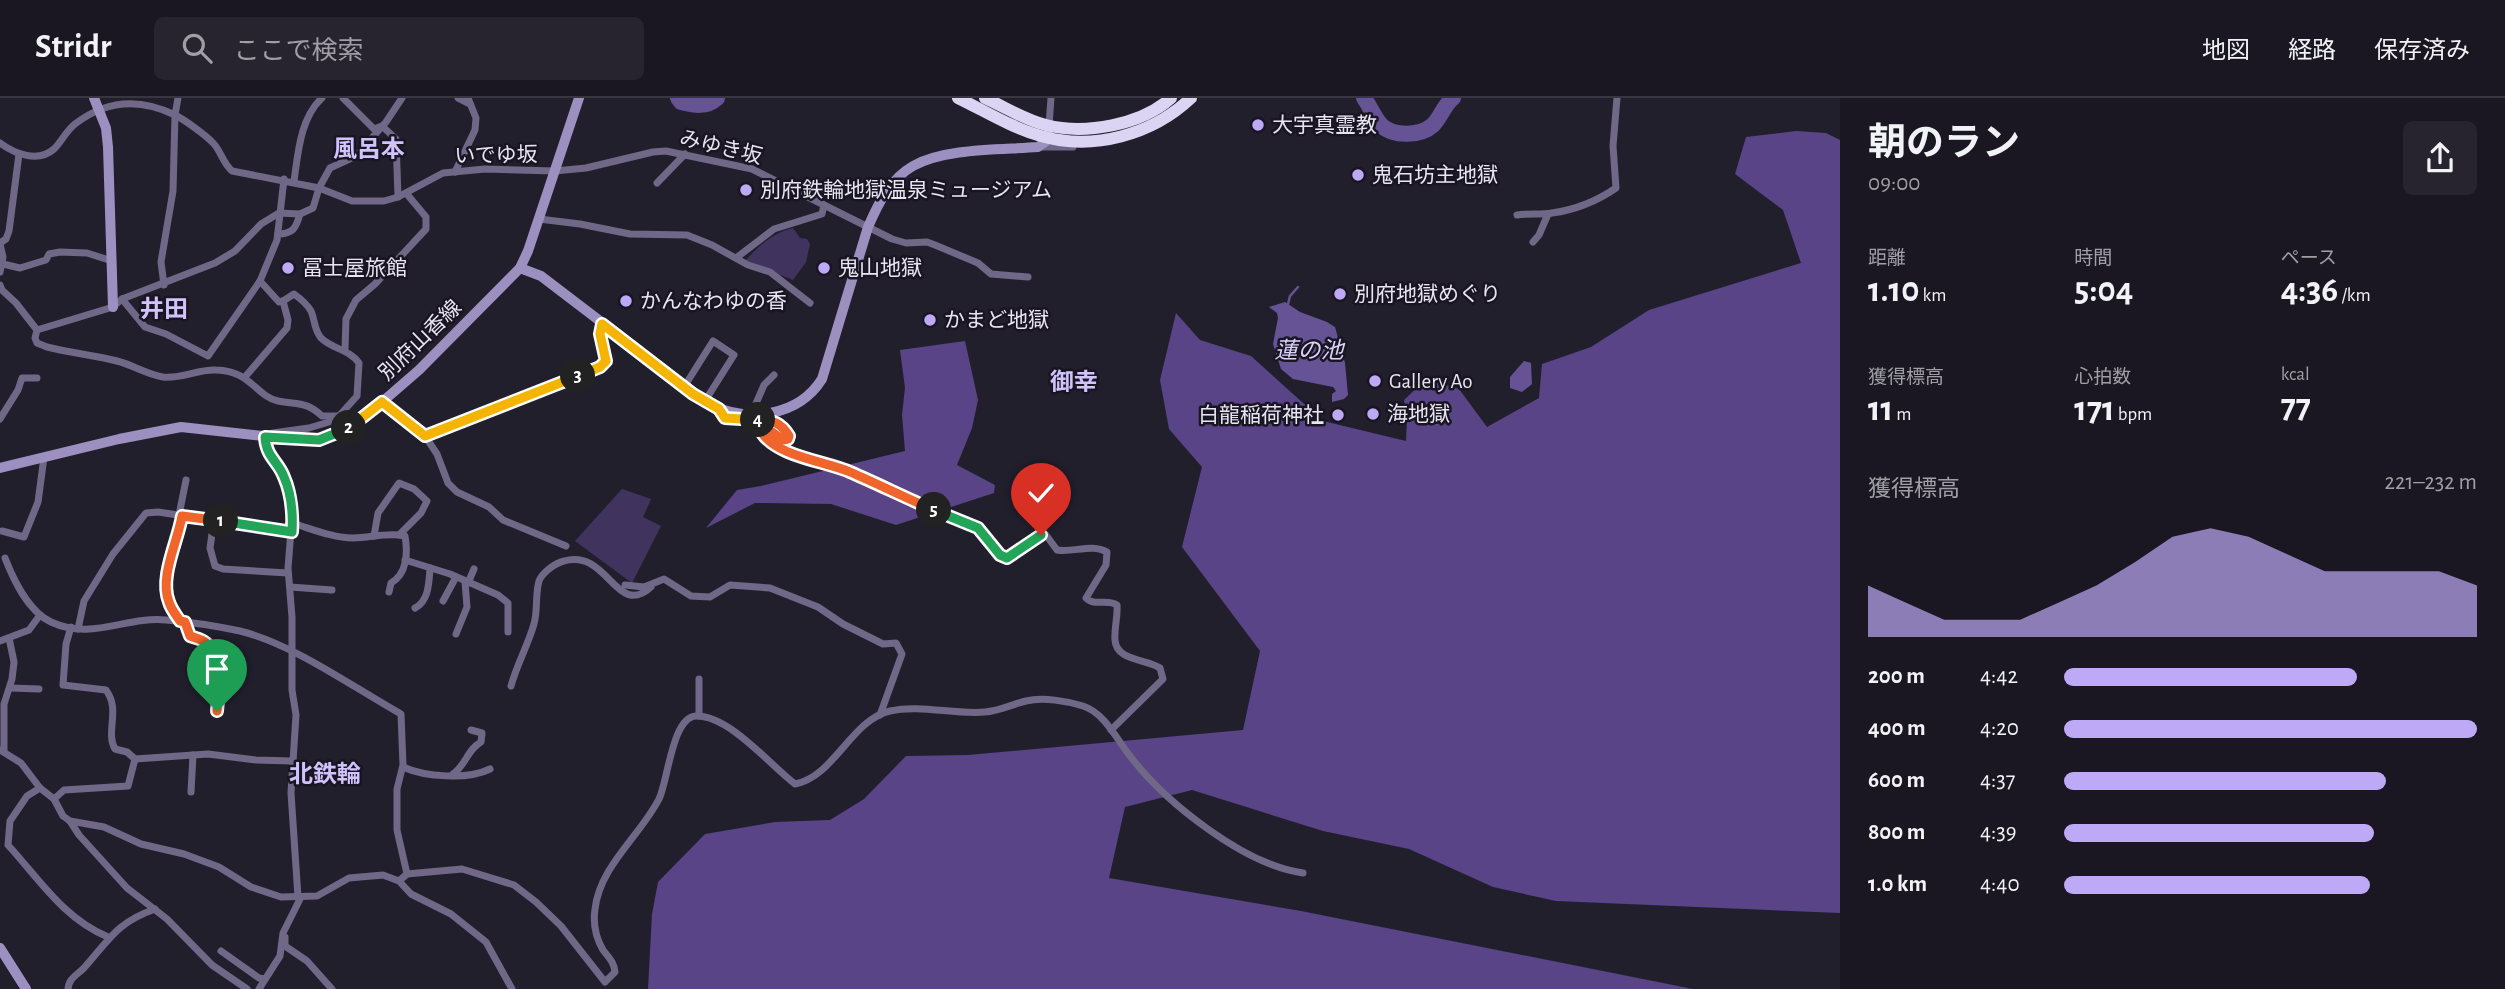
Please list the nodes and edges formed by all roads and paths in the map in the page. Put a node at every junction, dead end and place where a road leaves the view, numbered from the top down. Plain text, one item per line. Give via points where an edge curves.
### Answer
1 (94, 98) edge
2 (178, 98) edge
3 (343, 98) edge
4 (402, 98) edge
5 (458, 98) edge
6 (579, 98) edge
7 (958, 98) edge
8 (985, 98) edge
9 (1051, 98) edge
10 (1171, 98) edge
11 (1191, 98) edge
12 (1617, 98) edge
13 (320, 99) edge
14 (469, 101) edge
15 (98, 109) junction
16 (174, 114) junction
17 (382, 126) junction
18 (1045, 137) junction
19 (0, 143) edge
20 (19, 154) junction
21 (685, 154) junction
22 (555, 171) junction
23 (455, 172) junction
24 (284, 180) junction
25 (294, 181) junction
26 (657, 183) dead end
27 (319, 188) junction
28 (402, 195) junction
29 (824, 205) junction
30 (279, 213) junction
31 (300, 214) junction
32 (1548, 214) junction
33 (1517, 215) dead end
34 (539, 219) junction
35 (868, 227) junction
36 (278, 234) junction
37 (1533, 242) dead end
38 (0, 244) edge
39 (736, 258) junction
40 (111, 261) junction
41 (4, 264) junction
42 (520, 268) junction
43 (0, 272) edge
44 (1028, 277) dead end
45 (260, 281) junction
46 (164, 285) junction
47 (1, 289) edge
48 (122, 299) junction
49 (283, 301) junction
50 (810, 303) dead end
51 (113, 307) junction
52 (602, 324) junction
53 (37, 330) junction
54 (345, 349) junction
55 (774, 375) dead end
56 (245, 377) junction
57 (37, 378) dead end
58 (684, 387) junction
59 (705, 401) junction
60 (382, 402) junction
61 (719, 409) junction
62 (338, 415) junction
63 (751, 415) junction
64 (0, 419) edge
65 (425, 436) junction
66 (265, 437) junction
67 (44, 457) junction
68 (0, 468) edge
69 (186, 480) dead end
70 (181, 515) junction
71 (214, 520) junction
72 (292, 523) junction
73 (2, 531) dead end
74 (292, 532) junction
75 (399, 535) junction
76 (374, 536) junction
77 (566, 546) dead end
78 (5, 558) dead end
79 (405, 560) junction
80 (430, 568) junction
81 (474, 569) dead end
82 (288, 573) junction
83 (456, 578) junction
84 (467, 583) junction
85 (654, 583) junction
86 (625, 585) dead end
87 (290, 587) junction
88 (332, 590) dead end
89 (389, 592) dead end
90 (443, 601) dead end
91 (415, 608) dead end
92 (40, 615) junction
93 (182, 622) junction
94 (75, 628) junction
95 (508, 632) dead end
96 (456, 634) dead end
97 (9, 638) junction
98 (0, 641) edge
99 (291, 650) junction
100 (699, 679) dead end
101 (511, 686) dead end
102 (10, 688) junction
103 (39, 689) dead end
104 (217, 711) dead end
105 (699, 716) junction
106 (880, 716) junction
107 (471, 730) dead end
108 (1111, 730) junction
109 (2, 751) edge
110 (193, 755) junction
111 (135, 759) junction
112 (293, 761) junction
113 (402, 767) junction
114 (490, 769) dead end
115 (453, 774) junction
116 (40, 788) junction
117 (191, 792) dead end
118 (54, 799) junction
119 (70, 821) junction
120 (8, 845) junction
121 (0, 850) edge
122 (1303, 873) dead end
123 (407, 874) junction
124 (398, 881) junction
125 (299, 897) junction
126 (155, 909) junction
127 (288, 927) junction
128 (108, 937) junction
129 (0, 948) edge
130 (221, 951) dead end
131 (265, 979) junction
132 (26, 989) edge
133 (68, 989) edge
134 (247, 989) edge
135 (259, 989) edge
136 (332, 989) edge
137 (512, 989) edge

1 - 15 street
2 - 16 street
3 - 17 street via 374,129
4 - 17 street
5 - 14 street
6 - 22 street, 別府山香線
7 - 18 highway
8 - 18 highway
9 - 18 street
10 - 18 highway via 1128,121
11 - 18 highway via 1156,123 1104,140
12 - 32 street via 1616,188 1589,203
13 - 25 street via 304,128
14 - 23 street via 475,130
15 - 16 street, いでゆ坂 via 136,101
15 - 20 street via 66,131 54,149 42,156
15 - 40 street via 108,147
16 - 24 street, いでゆ坂 via 214,144 232,171
16 - 46 street via 173,191 160,262
17 - 27 street via 356,156 330,168
17 - 28 street via 396,139
18 - 35 street via 946,155 913,166 887,191
19 - 20 street
20 - 38 street via 9,231
21 - 22 street, みゆき坂 via 660,151 596,167
21 - 26 street
21 - 29 street, みゆき坂 via 752,169
22 - 23 street, いでゆ坂
22 - 34 street, 別府山香線
23 - 28 street, いでゆ坂 via 443,173
24 - 25 street, いでゆ坂
24 - 30 street
25 - 27 street, いでゆ坂
27 - 28 street, いでゆ坂 via 352,201 384,201
27 - 31 street via 313,208
28 - 54 street via 426,218 426,229 356,300 346,319
29 - 35 street, みゆき坂
29 - 39 street via 822,214 774,229
30 - 31 street
30 - 36 street
30 - 46 street via 235,251
31 - 36 street via 296,228
32 - 33 street
32 - 37 street
34 - 39 street via 630,234 687,235
34 - 42 street, 別府山香線
35 - 44 street, みゆき坂 via 906,243 935,245 978,263 991,274
35 - 63 street via 822,379 794,407
36 - 45 street
38 - 41 street
39 - 50 street via 770,272
40 - 41 street via 60,251 20,268
40 - 51 street
41 - 43 street
42 - 52 street via 541,276
42 - 60 street, 別府山香線
45 - 48 street via 208,356 145,327
45 - 49 street
46 - 48 street
47 - 53 street
48 - 51 street
49 - 54 street via 295,295 304,301 321,338
49 - 56 street via 287,328
51 - 53 street
52 - 58 street
52 - 65 street via 600,334 607,356 600,367
53 - 56 street via 37,343 116,360 147,373 180,377 215,370
54 - 62 street via 359,363 358,385 356,396
55 - 63 street via 764,385
56 - 62 street via 277,401 313,407 322,416
57 - 64 street via 22,378
58 - 59 street
58 - 59 street via 713,341 726,349 734,355
59 - 61 street
60 - 65 street
60 - 66 street, 別府山香線 via 359,422 319,440
61 - 63 street
61 - 108 street via 725,418 774,421 789,436 783,440 769,430 762,433 775,445 848,471 978,528 1004,557 1042,534 1057,550 1107,552 1106,565 1086,598 1117,605 1117,648 1160,668 1163,679
62 - 66 street via 329,422
65 - 77 street via 457,492 503,520
66 - 67 street, 別府山香線 via 181,427
66 - 72 street via 266,449 284,476
67 - 68 street, 別府山香線
67 - 73 street via 38,502 24,537
69 - 70 street
70 - 71 street
70 - 93 street via 166,588 169,603
70 - 94 street via 146,513 113,554 84,601
71 - 74 street
71 - 82 street via 210,548 215,566
72 - 74 street
72 - 76 street via 334,536
74 - 82 street
75 - 76 street
75 - 76 street via 427,501 399,483 378,513
75 - 79 street via 405,536
78 - 92 street via 13,580
79 - 80 street
79 - 89 street
80 - 83 street
80 - 91 street via 427,591
81 - 84 street
82 - 87 street
83 - 84 street
83 - 90 street
84 - 95 street via 509,603
84 - 96 street via 467,607
85 - 86 street
85 - 101 street via 644,593 631,595 616,588 589,561 564,561 552,567 540,578 534,624
85 - 106 street via 664,579 691,596 710,597 730,585 770,588 818,607 883,644 895,643 901,654
87 - 88 street
87 - 99 street
92 - 94 street
92 - 97 street via 29,630
93 - 94 street via 162,619
93 - 99 street via 242,632
93 - 104 street via 190,636 205,642 214,657
94 - 111 street via 66,644 63,685 106,690 115,712 112,744
97 - 98 street
97 - 102 street via 13,662
99 - 112 street via 296,715
99 - 113 street via 401,714
100 - 105 street
102 - 103 street
102 - 109 street via 4,704
105 - 106 street via 724,724 795,785 816,775 861,728
105 - 123 street via 681,725 659,799 609,873 595,907 594,927 614,964 615,972 605,982 561,926 514,885 462,869
106 - 108 street via 908,710 986,712 1040,698 1087,707
107 - 115 street via 482,733 481,741
108 - 122 street via 1130,757 1177,805 1237,848
109 - 116 street via 21,762
110 - 111 street
110 - 112 street
110 - 117 street
111 - 118 street via 128,786 64,790
112 - 125 street
113 - 115 street via 427,775
113 - 123 street via 397,830
114 - 115 street via 473,776
116 - 118 street
116 - 120 street via 27,796 10,821
118 - 119 street
119 - 125 street via 104,827 141,844 184,854 281,897
119 - 126 street via 127,888
120 - 121 street
120 - 128 street via 51,897 94,932
123 - 124 street
124 - 125 street via 383,875 349,878 317,896
124 - 137 street via 486,942
125 - 127 street
126 - 128 street via 132,917
126 - 134 street via 212,965
127 - 131 street via 280,956
127 - 136 street via 285,946 307,961
128 - 133 street via 69,981
129 - 132 street
130 - 131 street
131 - 135 street

